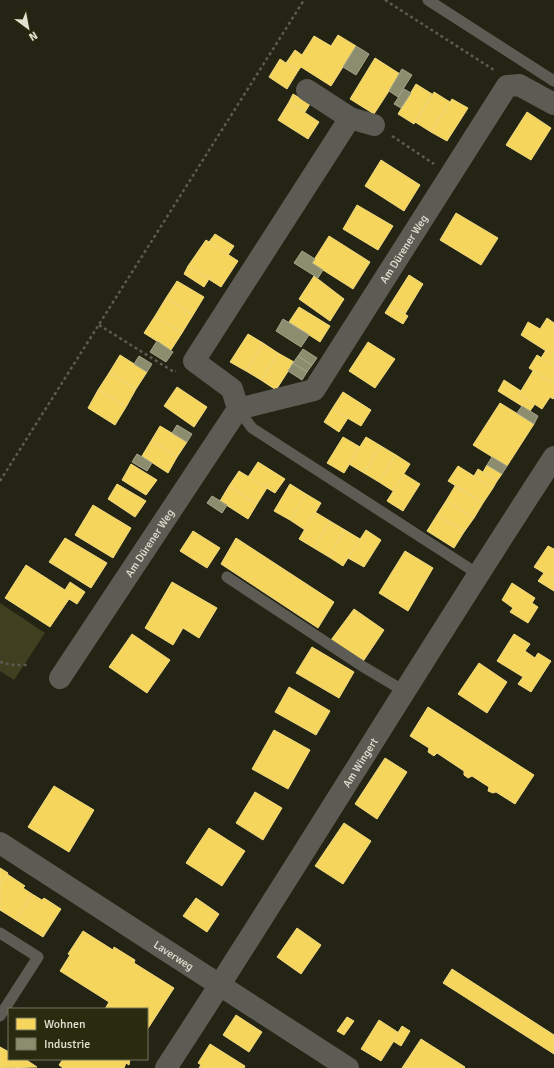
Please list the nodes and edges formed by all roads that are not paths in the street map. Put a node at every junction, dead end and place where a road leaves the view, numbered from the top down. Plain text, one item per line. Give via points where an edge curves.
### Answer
1 (428, 0) edge
2 (554, 81) edge
3 (307, 90) dead end
4 (554, 104) edge
5 (350, 118) junction
6 (374, 125) road end
7 (238, 409) junction
8 (554, 457) edge
9 (478, 574) junction
10 (227, 577) dead end
11 (60, 678) dead end
12 (404, 691) junction
13 (0, 843) edge
14 (0, 933) edge
15 (220, 985) junction
16 (0, 1016) edge
17 (166, 1068) edge
18 (348, 1068) edge

1 - 2 lane
3 - 5 street
4 - 7 street, Am Dürener Weg via 518,85 507,86 314,390
5 - 6 street
5 - 7 street via 194,361 232,389
7 - 9 lane via 252,428
7 - 11 street, Am Dürener Weg
8 - 9 street, Am Wingert
9 - 12 street, Am Wingert
10 - 12 lane
12 - 15 street, Am Wingert
13 - 15 street, Laverweg
14 - 16 lane via 38,957
15 - 17 street, Am Wingert
15 - 18 street, Laverweg

